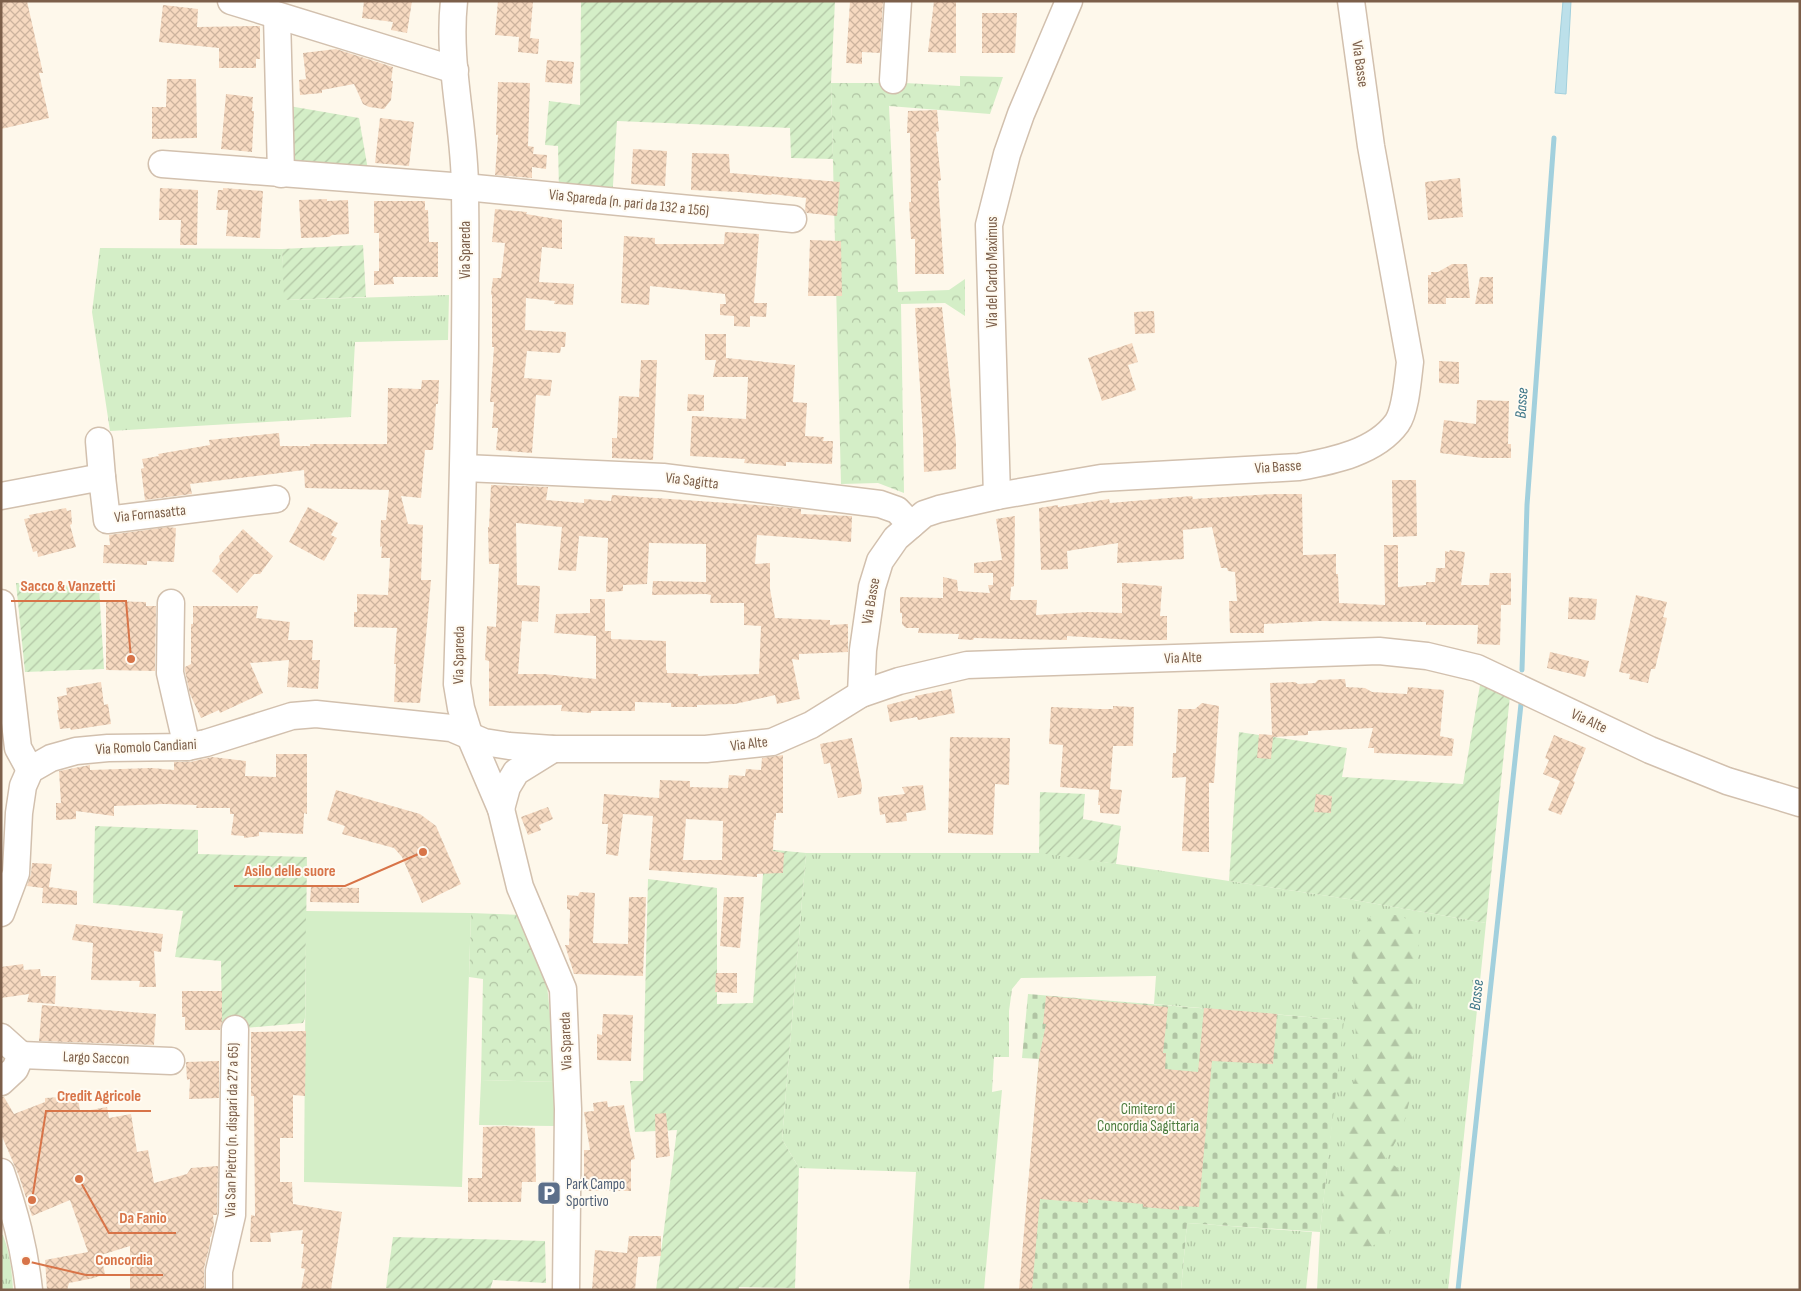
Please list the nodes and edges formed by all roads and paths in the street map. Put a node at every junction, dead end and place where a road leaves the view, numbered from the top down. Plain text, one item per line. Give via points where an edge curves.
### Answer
1 (231, 1) edge
2 (454, 1) edge
3 (898, 1) edge
4 (1070, 1) edge
5 (1351, 1) edge
6 (277, 16) junction
7 (455, 70) junction
8 (893, 80) dead end
9 (162, 164) dead end
10 (281, 174) junction
11 (465, 187) junction
12 (793, 219) dead end
13 (99, 441) dead end
14 (464, 468) junction
15 (102, 477) junction
16 (1, 496) edge
17 (998, 496) junction
18 (276, 498) dead end
19 (911, 524) junction
20 (1, 603) edge
21 (171, 603) dead end
22 (861, 694) junction
23 (469, 734) junction
24 (187, 747) junction
25 (553, 749) junction
26 (30, 770) junction
27 (1800, 803) edge
28 (501, 809) junction
29 (1, 914) edge
30 (235, 1029) dead end
31 (1, 1037) edge
32 (21, 1055) junction
33 (171, 1062) dead end
34 (1, 1082) edge
35 (1, 1172) edge
36 (29, 1290) edge
37 (219, 1290) edge
38 (566, 1290) edge

1 - 6 street
2 - 7 street, Via Spareda
3 - 8 street
4 - 17 street, Via del Cardo Maximus via 1021,114 989,225
5 - 17 street, Via Basse via 1371,146 1410,362 1398,422 1380,439 1360,451 1324,463 1101,478
6 - 7 street
6 - 10 street
7 - 11 street, Via Spareda
9 - 10 street, Via Spareda (n. pari da 132 a 156)
10 - 11 street, Via Spareda (n. pari da 132 a 156)
11 - 12 street, Via Spareda (n. pari da 132 a 156)
11 - 14 street, Via Spareda
13 - 15 street
14 - 19 street, Via Sagitta via 663,477 860,501 890,506
14 - 23 street, Via Spareda via 457,684
15 - 16 street
15 - 18 street, Via Fornasatta via 107,520
17 - 19 street, Via Basse via 939,508
19 - 22 street, Via Basse via 896,538 880,561 872,587 863,650
20 - 26 street via 18,748
21 - 24 street via 170,673
22 - 25 street, Via Alte via 811,726 772,742 706,749
22 - 27 street, Via Alte via 899,681 967,665 1379,651 1427,656 1477,668 1650,750 1727,781
23 - 24 street, Via Romolo Candiani via 451,728 316,714 292,716 206,744
23 - 25 street, Via Alte via 484,742
23 - 28 street, Via Spareda
24 - 26 street, Via Romolo Candiani via 76,750 51,758
25 - 28 street via 516,772 507,787
26 - 29 street via 23,786 19,813 16,873
28 - 38 street, Via Spareda via 520,887 563,989 568,1108
30 - 37 street, Via San Pietro (n. dispari da 27 a 65) via 232,1215 219,1271
31 - 32 street
32 - 33 street, Largo Saccon
32 - 34 street via 15,1069
35 - 36 street via 17,1218

